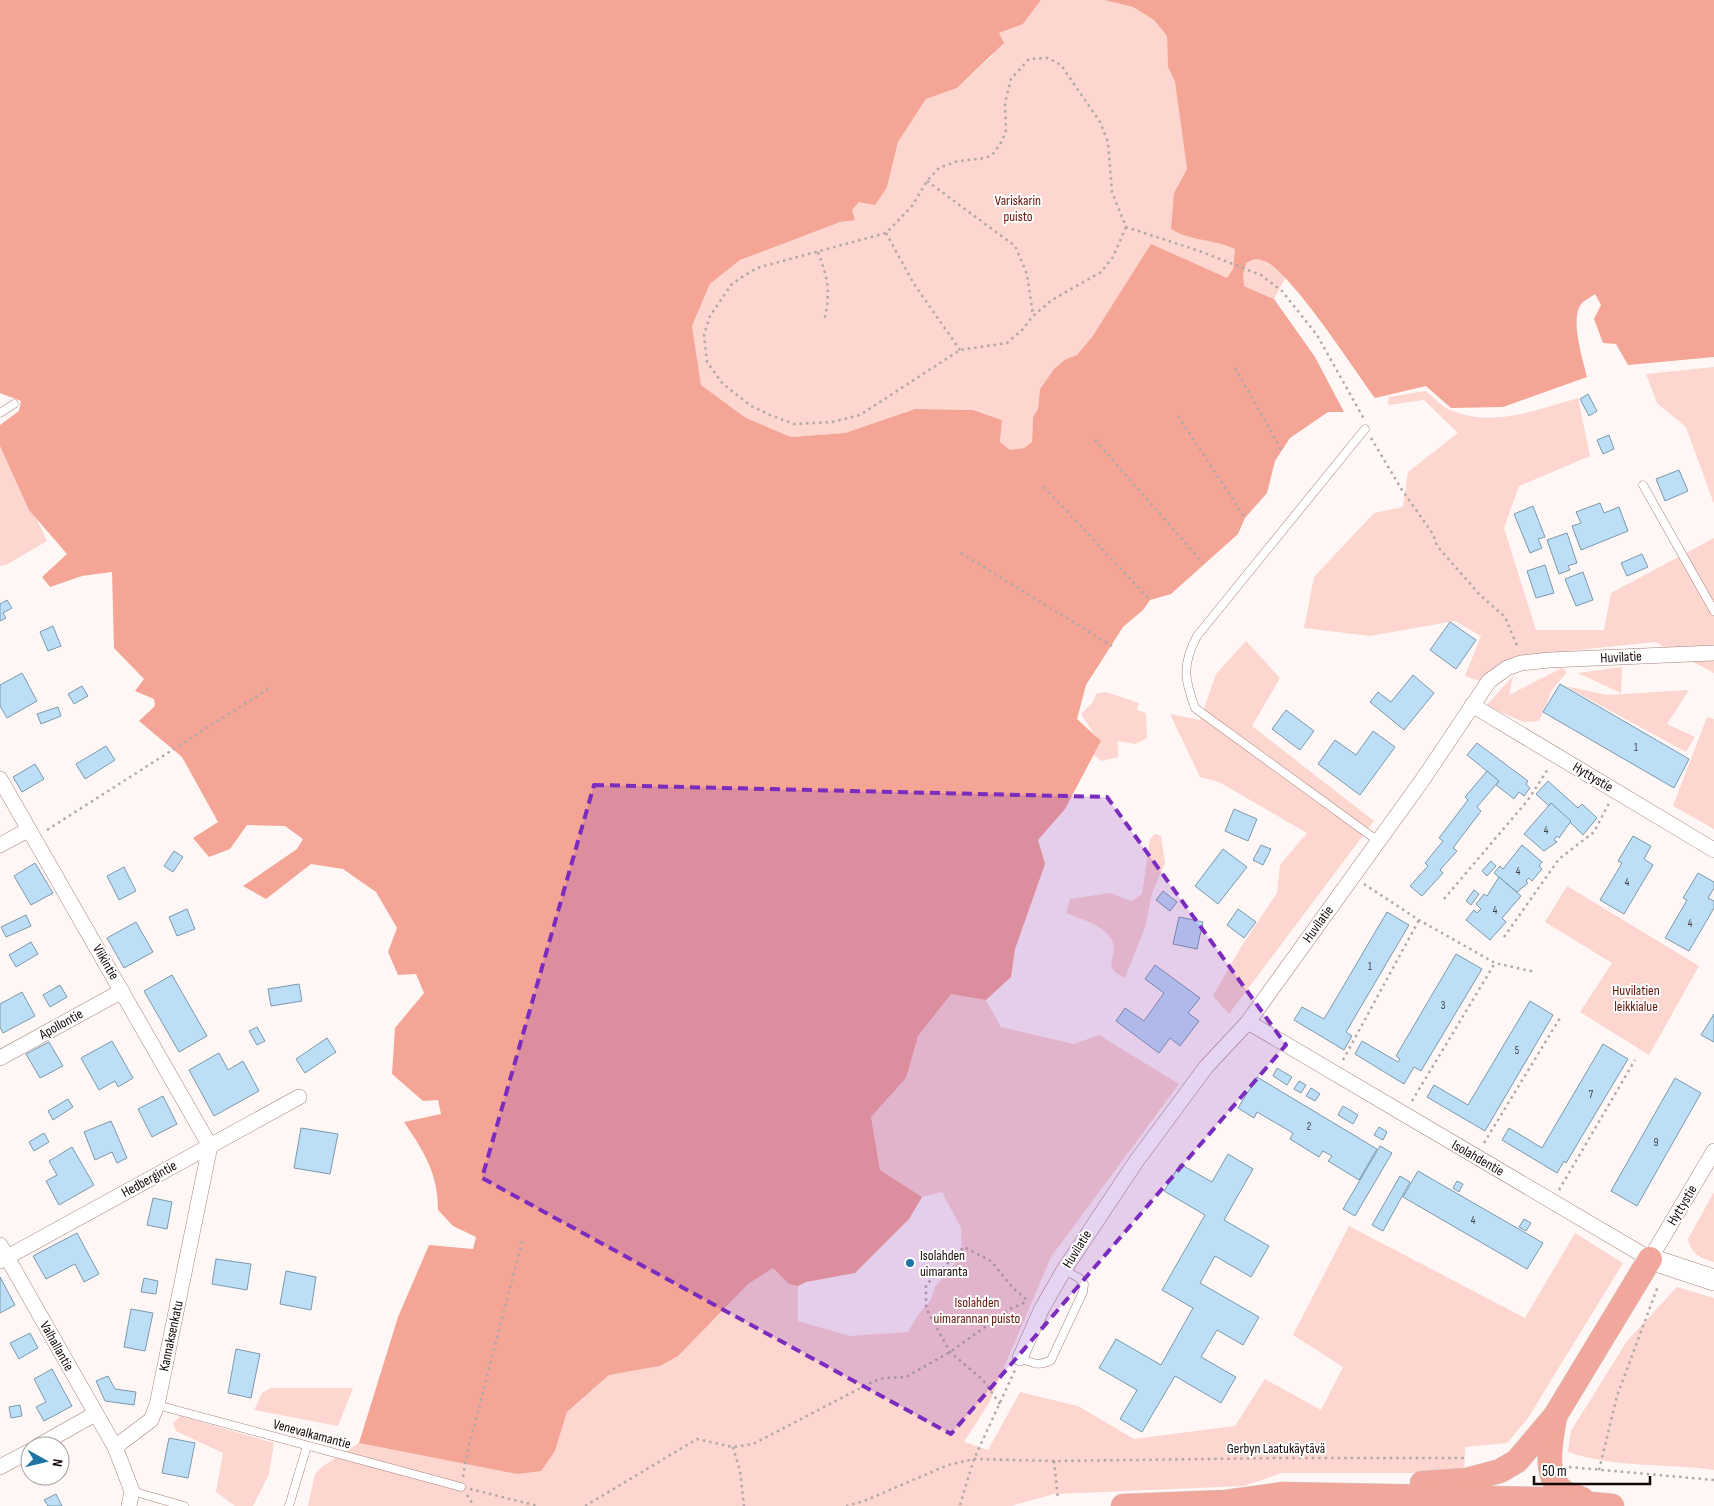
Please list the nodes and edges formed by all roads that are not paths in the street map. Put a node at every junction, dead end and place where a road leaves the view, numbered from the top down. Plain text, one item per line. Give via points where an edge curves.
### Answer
1 (14, 404) dead end
2 (0, 413) edge
3 (1365, 429) road end
4 (1644, 485) dead end
5 (1714, 611) edge
6 (1714, 653) edge
7 (1472, 705) junction
8 (0, 779) edge
9 (31, 834) junction
10 (1378, 841) junction
11 (0, 845) edge
12 (1714, 850) edge
13 (122, 991) junction
14 (1248, 1022) junction
15 (0, 1058) edge
16 (299, 1097) dead end
17 (210, 1146) junction
18 (1714, 1152) edge
19 (2, 1254) edge
20 (1660, 1263) junction
21 (1064, 1270) junction
22 (1714, 1280) edge
23 (1020, 1358) joint
24 (157, 1405) junction
25 (95, 1414) junction
26 (1555, 1416) junction
27 (56, 1436) edge
28 (307, 1446) junction
29 (115, 1447) junction
30 (20, 1456) edge
31 (0, 1467) edge
32 (462, 1487) road end
33 (1283, 1494) junction
34 (130, 1499) edge
35 (1226, 1502) junction
36 (1532, 1502) edge
37 (1603, 1505) edge
38 (184, 1506) edge
39 (289, 1506) edge
40 (1123, 1506) edge
41 (1402, 1506) edge

1 - 2 lane
3 - 10 lane via 1197,636 1185,666 1186,685 1195,708
4 - 5 lane
6 - 7 street, Huvilatie via 1521,663 1507,668 1489,681
7 - 10 street, Huvilatie
7 - 12 street, Hyttystie
8 - 9 street, Viikintie
9 - 11 street
9 - 13 street, Viikintie
10 - 14 street, Huvilatie
13 - 15 street, Apollontie
13 - 17 street, Viikintie
14 - 20 street, Isolahdentie
14 - 21 street, Huvilatie via 1206,1067 1169,1115
16 - 17 street, Hedbergintie
17 - 19 street, Hedbergintie
17 - 24 street, Kannaksenkatu
18 - 20 street, Hyttystie
19 - 25 street, Valhallantie
20 - 22 street, Isolahdentie
20 - 26 main road
21 - 23 street, Huvilatie via 1041,1310
21 - 23 lane via 1079,1278 1084,1284 1084,1292 1051,1360 1036,1364
24 - 28 lane, Venevalkamantie
24 - 29 street, Kannaksenkatu via 151,1420
25 - 27 street
25 - 29 street, Valhallantie
26 - 33 main road via 1517,1461 1500,1471 1466,1480
26 - 37 main road via 1549,1465 1555,1482 1563,1492
28 - 32 lane, Venevalkamantie
28 - 39 lane
29 - 34 street
30 - 31 street
33 - 35 main road
33 - 36 main road
34 - 38 lane
35 - 40 main road
35 - 41 main road
36 - 37 main road

